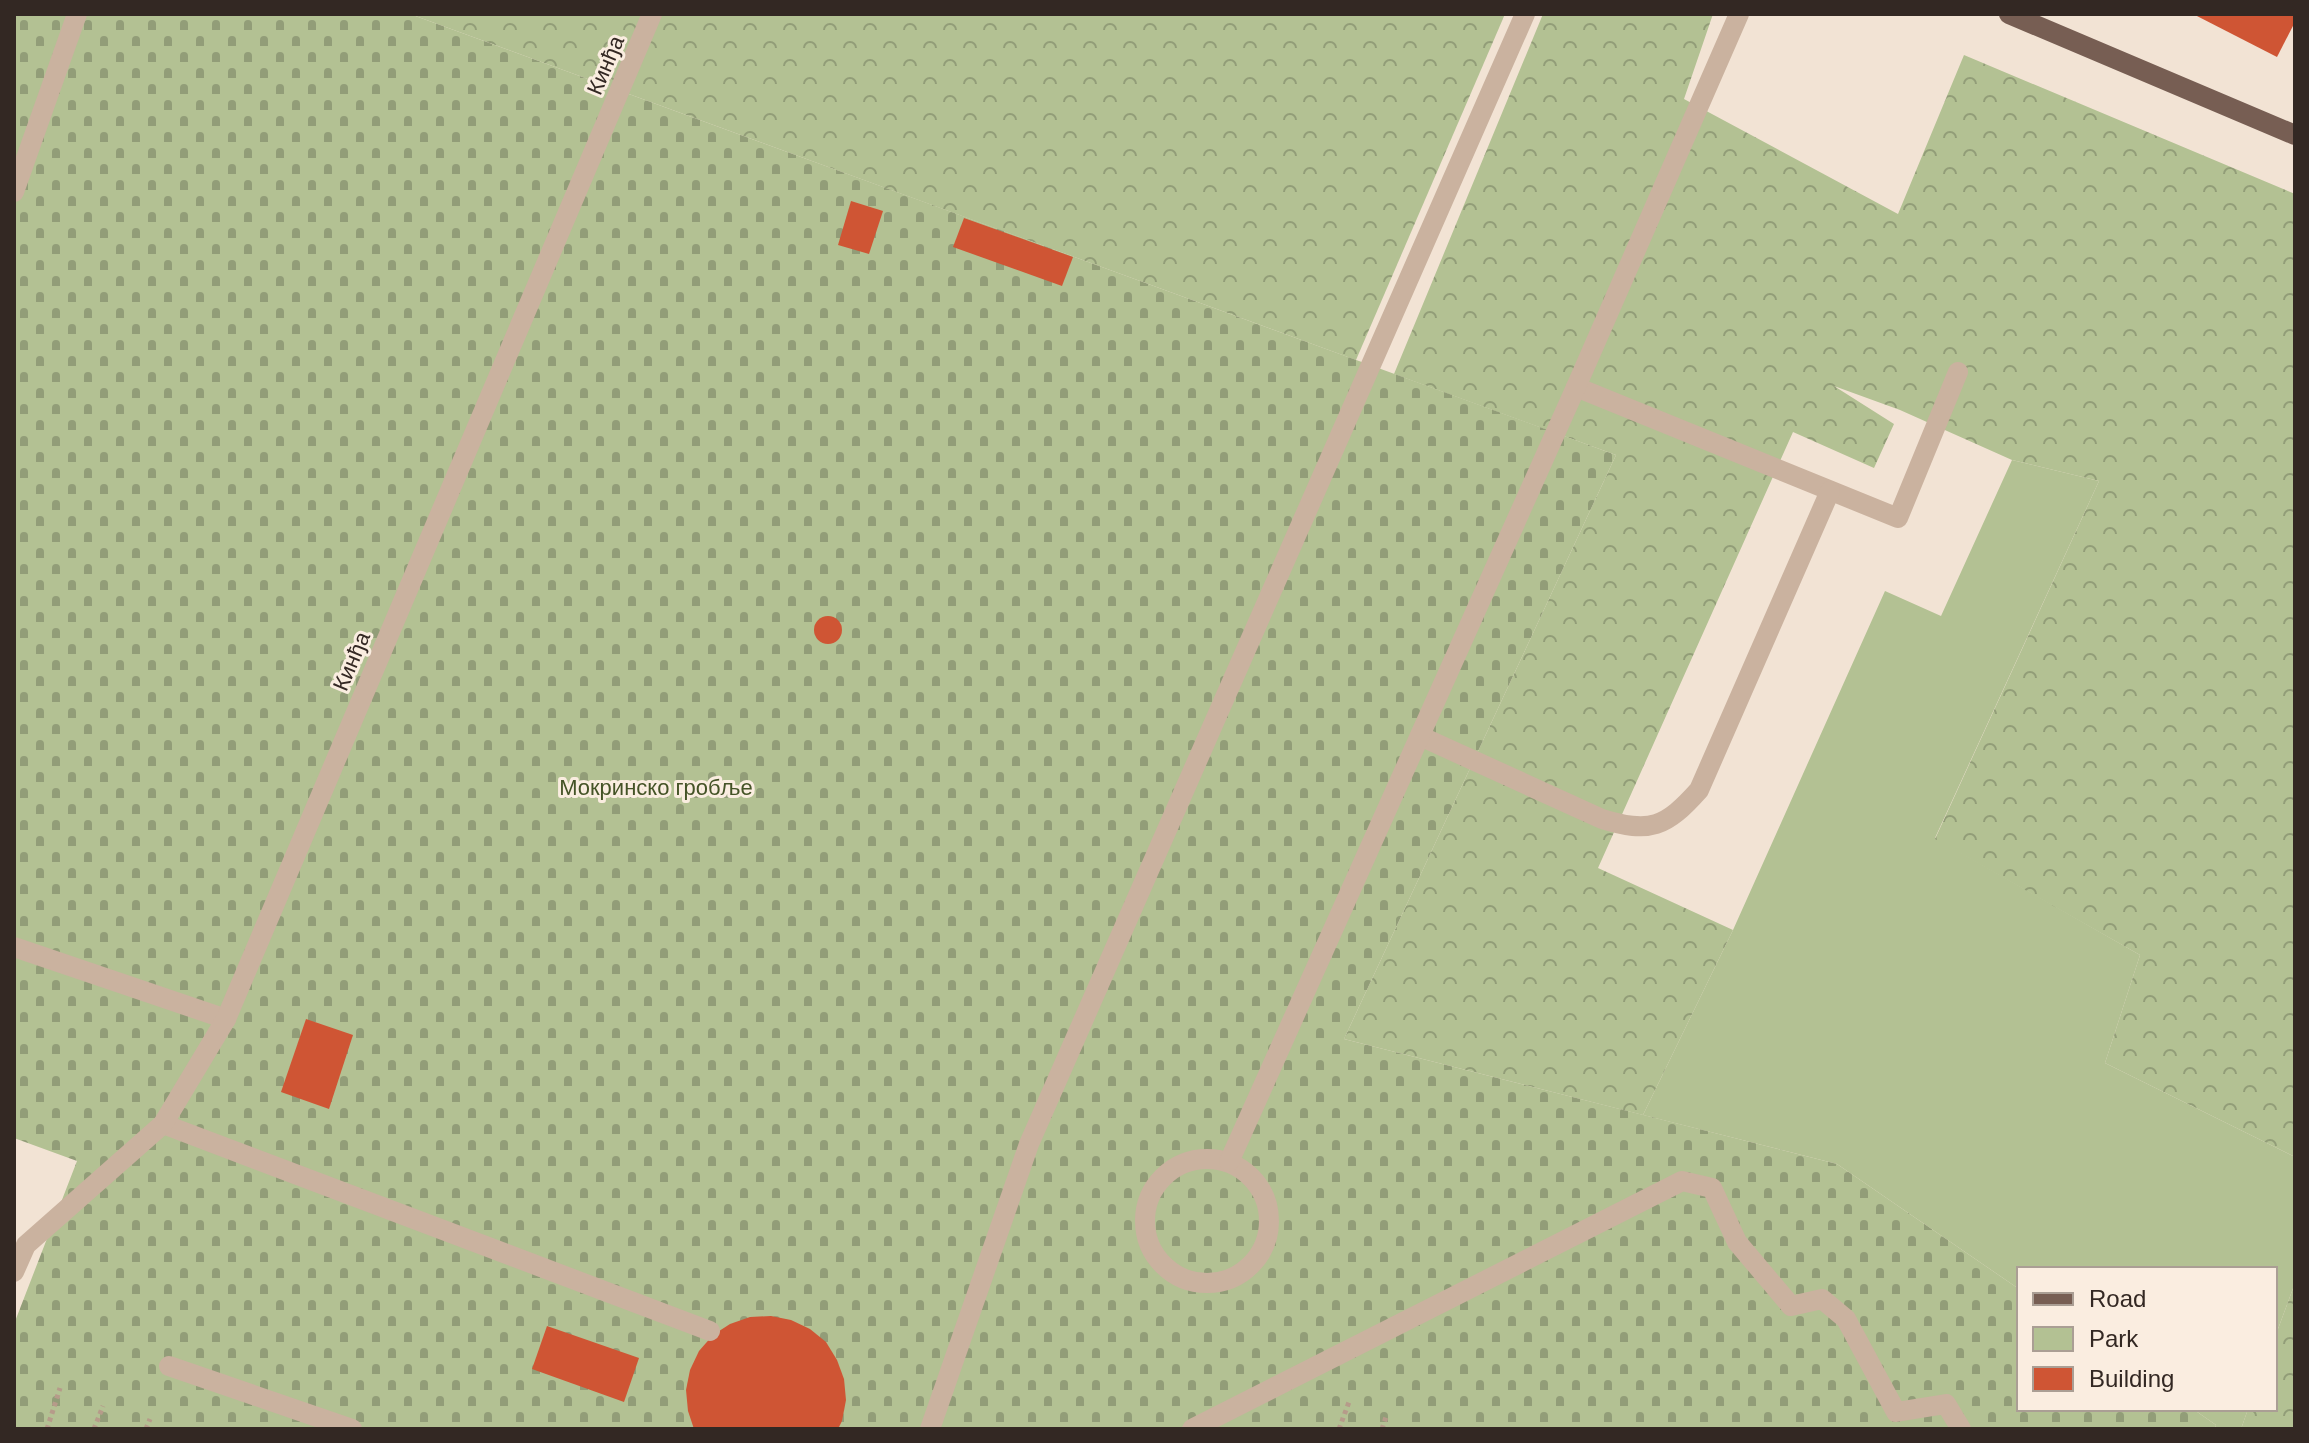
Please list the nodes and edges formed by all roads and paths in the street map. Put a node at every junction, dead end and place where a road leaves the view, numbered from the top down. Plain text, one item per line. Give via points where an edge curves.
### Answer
1 (77, 14) edge
2 (652, 14) edge
3 (1525, 14) edge
4 (1739, 14) edge
5 (2009, 14) edge
6 (2295, 135) edge
7 (14, 192) edge
8 (1958, 372) dead end
9 (1576, 387) junction
10 (1830, 491) junction
11 (1420, 736) junction
12 (14, 947) edge
13 (226, 1019) junction
14 (163, 1124) junction
15 (1229, 1162) junction
16 (14, 1272) edge
17 (710, 1331) dead end
18 (169, 1366) dead end
19 (60, 1388) dead end
20 (1349, 1402) dead end
21 (103, 1406) dead end
22 (1386, 1417) dead end
23 (150, 1419) dead end
24 (47, 1429) edge
25 (94, 1429) edge
26 (146, 1429) edge
27 (352, 1429) edge
28 (930, 1429) edge
29 (1192, 1429) edge
30 (1339, 1429) edge
31 (1382, 1429) edge
32 (1961, 1429) edge

1 - 7 lane
2 - 13 lane, Кинђа
3 - 28 lane via 1029,1144
4 - 9 lane
5 - 6 main road
8 - 10 lane via 1898,518
9 - 10 lane
9 - 11 lane
10 - 11 lane via 1699,790 1659,824 1643,827 1602,819
11 - 15 lane
12 - 13 lane
13 - 14 lane, Кинђа
14 - 16 lane, Кинђа via 26,1245
14 - 17 lane
15 - 15 lane via 1208,1158 1179,1165 1156,1185 1148,1203 1146,1233 1153,1252 1166,1268 1193,1282 1213,1283 1242,1273 1267,1239 1269,1208 1261,1189
18 - 27 lane
19 - 24 path
20 - 30 path
21 - 25 path
22 - 31 path
23 - 26 path
29 - 32 lane via 1682,1181 1712,1188 1737,1242 1791,1306 1822,1299 1846,1319 1896,1412 1946,1404

